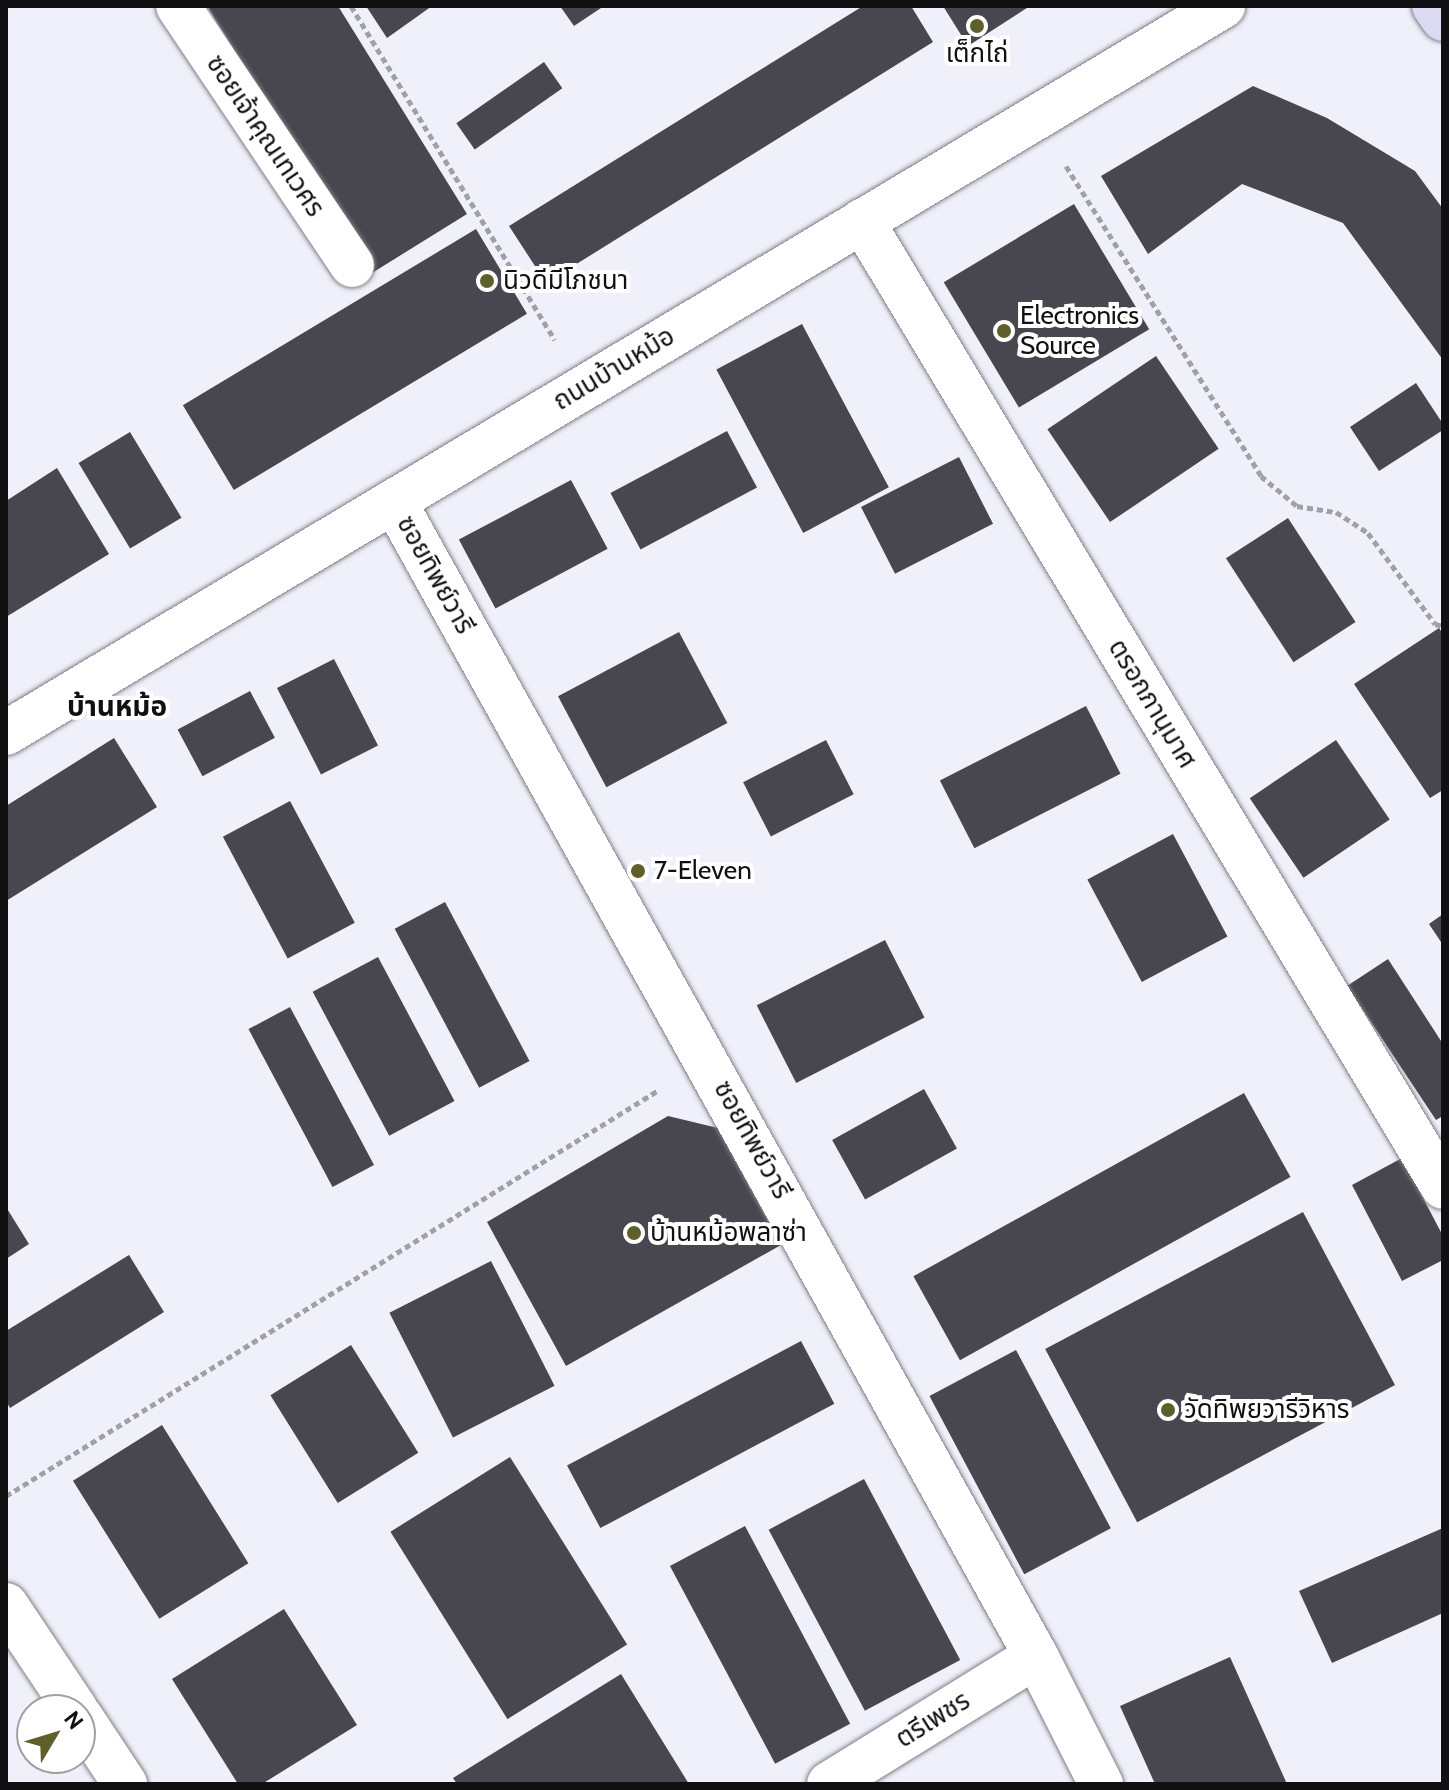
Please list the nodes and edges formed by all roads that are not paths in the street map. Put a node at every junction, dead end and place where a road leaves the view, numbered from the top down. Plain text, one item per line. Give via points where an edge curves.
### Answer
1 (178, 6) edge
2 (1223, 6) edge
3 (1434, 6) edge
4 (1443, 19) edge
5 (862, 221) junction
6 (352, 265) dead end
7 (394, 501) junction
8 (6, 733) edge
9 (1443, 1187) edge
10 (6, 1605) edge
11 (1036, 1656) junction
12 (65, 1694) edge
13 (96, 1740) edge
14 (125, 1784) edge
15 (829, 1784) edge
16 (1101, 1784) edge

1 - 6 street, ซอยเจ้าคุณเทเวศร
2 - 5 street, ถนนบ้านหม้อ
3 - 4 main road
5 - 7 street, ถนนบ้านหม้อ
5 - 9 street, ตรอกภานุมาศ
7 - 8 street, ถนนบ้านหม้อ
7 - 11 street, ซอยทิพย์วารี
10 - 12 street
11 - 15 street, ตรีเพชร
11 - 16 street, ซอยทิพย์วารี
13 - 14 street

